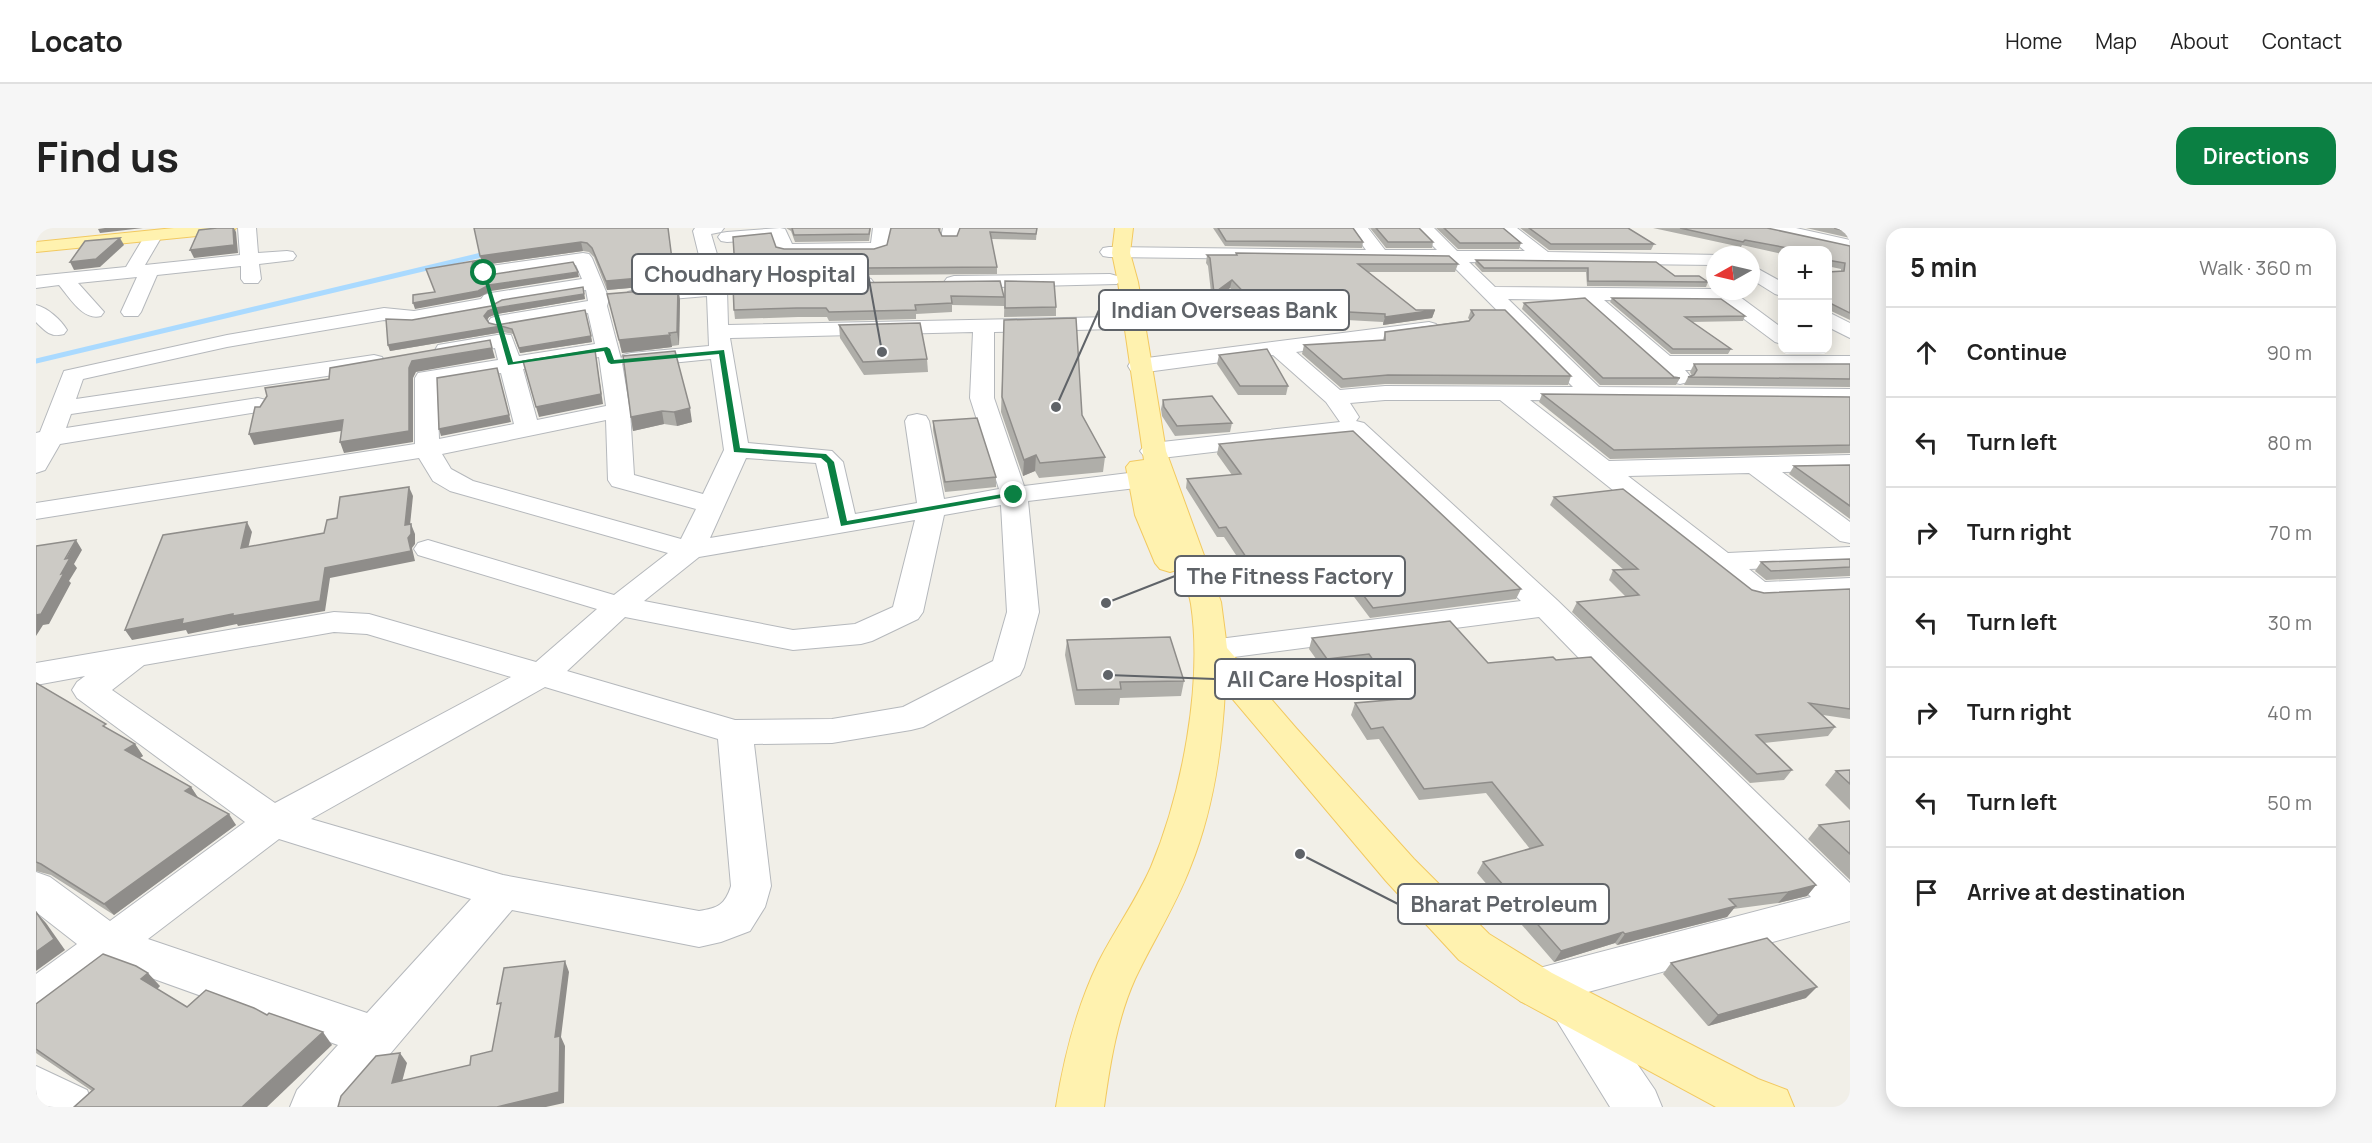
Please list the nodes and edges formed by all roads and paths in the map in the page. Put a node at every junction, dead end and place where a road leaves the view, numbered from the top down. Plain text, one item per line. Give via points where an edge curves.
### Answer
1 (227, 228) edge
2 (247, 228) edge
3 (882, 228) edge
4 (1124, 228) edge
5 (1359, 228) edge
6 (1424, 228) edge
7 (1506, 228) edge
8 (1772, 228) edge
9 (160, 232) edge
10 (710, 233) edge
11 (36, 234) edge
12 (1276, 237) edge
13 (1804, 242) edge
14 (1113, 244) edge
15 (1850, 245) edge
16 (36, 247) edge
17 (1287, 254) junction
18 (1380, 255) junction
19 (1451, 255) junction
20 (286, 256) dead end
21 (1542, 256) junction
22 (1669, 258) junction
23 (1706, 259) edge
24 (249, 260) junction
25 (1760, 260) edge
26 (1772, 260) dead end
27 (141, 271) junction
28 (1760, 277) edge
29 (64, 279) junction
30 (251, 279) dead end
31 (1110, 280) junction
32 (36, 282) edge
33 (940, 282) edge
34 (965, 282) junction
35 (1706, 282) edge
36 (881, 283) edge
37 (716, 286) junction
38 (1778, 288) edge
39 (1706, 291) edge
40 (1489, 293) junction
41 (1584, 293) junction
42 (596, 296) junction
43 (430, 298) edge
44 (1731, 300) edge
45 (495, 310) junction
46 (36, 311) edge
47 (94, 312) dead end
48 (131, 312) dead end
49 (1832, 321) edge
50 (1114, 323) junction
51 (977, 325) junction
52 (1449, 325) edge
53 (57, 330) dead end
54 (359, 331) dead end
55 (1850, 332) edge
56 (1778, 335) edge
57 (720, 342) junction
58 (607, 347) junction
59 (1277, 347) junction
60 (426, 353) edge
61 (1804, 354) edge
62 (393, 359) edge
63 (1664, 363) junction
64 (1816, 363) junction
65 (1850, 363) edge
66 (360, 365) junction
67 (1139, 366) junction
68 (1850, 387) edge
69 (1506, 393) junction
70 (1593, 394) junction
71 (1703, 396) junction
72 (1850, 396) edge
73 (1335, 398) junction
74 (258, 405) edge
75 (61, 408) junction
76 (618, 411) junction
77 (917, 422) dead end
78 (527, 428) junction
79 (1355, 428) junction
80 (43, 439) edge
81 (428, 449) junction
82 (737, 450) junction
83 (1850, 463) edge
84 (36, 465) edge
85 (1756, 466) junction
86 (1152, 469) junction
87 (1606, 469) junction
88 (1014, 495) junction
89 (712, 505) junction
90 (932, 509) junction
91 (36, 512) edge
92 (844, 524) junction
93 (1850, 535) edge
94 (428, 549) dead end
95 (690, 550) junction
96 (1850, 556) edge
97 (1722, 562) junction
98 (1850, 587) edge
99 (619, 606) junction
100 (1545, 607) junction
101 (1210, 634) junction
102 (134, 657) junction
103 (36, 674) edge
104 (543, 674) junction
105 (735, 732) junction
106 (273, 822) junction
107 (36, 889) edge
108 (503, 892) junction
109 (110, 945) junction
110 (1555, 997) junction
111 (36, 1000) edge
112 (376, 1037) junction
113 (36, 1089) edge
114 (70, 1107) edge
115 (314, 1107) edge
116 (1080, 1107) edge
117 (1638, 1107) edge
118 (1770, 1107) edge

1 - 9 main road
2 - 24 street
3 - 10 street via 877,248 785,249 781,233
4 - 14 main road
5 - 18 street
6 - 19 street
7 - 21 street
8 - 13 street
9 - 11 main road
9 - 16 main road
9 - 27 street
10 - 37 street
12 - 17 street
13 - 15 street
14 - 17 street
14 - 31 main road
14 - 67 main road via 1128,282
17 - 18 street
18 - 19 street
19 - 21 street
19 - 40 street
20 - 24 street
21 - 22 street
22 - 23 street
22 - 35 street
24 - 27 street
24 - 30 street
25 - 26 street
27 - 29 street
27 - 48 street
28 - 38 street
29 - 32 street
29 - 47 street
31 - 34 street
31 - 50 main road
33 - 34 street
34 - 51 street
36 - 37 street
37 - 42 street
37 - 57 street
39 - 41 street
40 - 41 street
40 - 70 street
41 - 63 street
42 - 45 street
42 - 45 street via 583,258
42 - 58 street
43 - 45 street
44 - 56 street
45 - 58 street
45 - 60 street
45 - 75 street via 414,317 384,314 226,341 80,373 72,376
45 - 78 street
45 - 81 street via 426,378
46 - 53 street
49 - 55 street
50 - 51 street
50 - 86 main road
51 - 57 street
51 - 88 street via 982,398
52 - 59 street
54 - 66 street
57 - 58 street
57 - 82 street
58 - 76 street
59 - 67 street
59 - 73 street
61 - 64 street
62 - 66 street
63 - 64 street
63 - 71 street
64 - 65 street
64 - 68 street
66 - 75 street
67 - 86 main road
69 - 70 street
69 - 73 street via 1385,393
69 - 87 street
70 - 71 street
71 - 72 street
73 - 79 street
74 - 80 street
75 - 80 street
76 - 78 street
76 - 89 street via 621,480
77 - 90 street
78 - 81 street
79 - 86 street
79 - 100 street
80 - 84 street
81 - 91 street
81 - 95 street via 441,474 453,483
82 - 89 street
82 - 92 street via 823,456 830,462
83 - 85 street
85 - 87 street
85 - 93 street
86 - 88 street
86 - 101 main road via 1149,516 1176,576
87 - 97 street
88 - 90 street
88 - 105 street via 1023,612 1008,667 911,718 832,731
89 - 95 street
90 - 92 street
90 - 99 street via 907,612 861,634 793,640
92 - 95 street
94 - 99 street
95 - 99 street
96 - 97 street
97 - 98 street via 1758,591
99 - 104 street
100 - 101 street
100 - 110 street via 1846,905
101 - 110 main road via 1283,737 1409,879 1474,946
101 - 116 main road via 1206,730 1189,818 1170,869 1114,977 1087,1058
102 - 103 street
102 - 104 street via 334,622 369,624
102 - 106 street via 89,690
104 - 105 street
104 - 106 street
105 - 108 street via 751,886 745,909 727,924 699,929
106 - 108 street
106 - 109 street
107 - 109 street
108 - 112 street
109 - 111 street
109 - 112 street
110 - 117 street
110 - 118 main road
112 - 115 street
113 - 114 street

